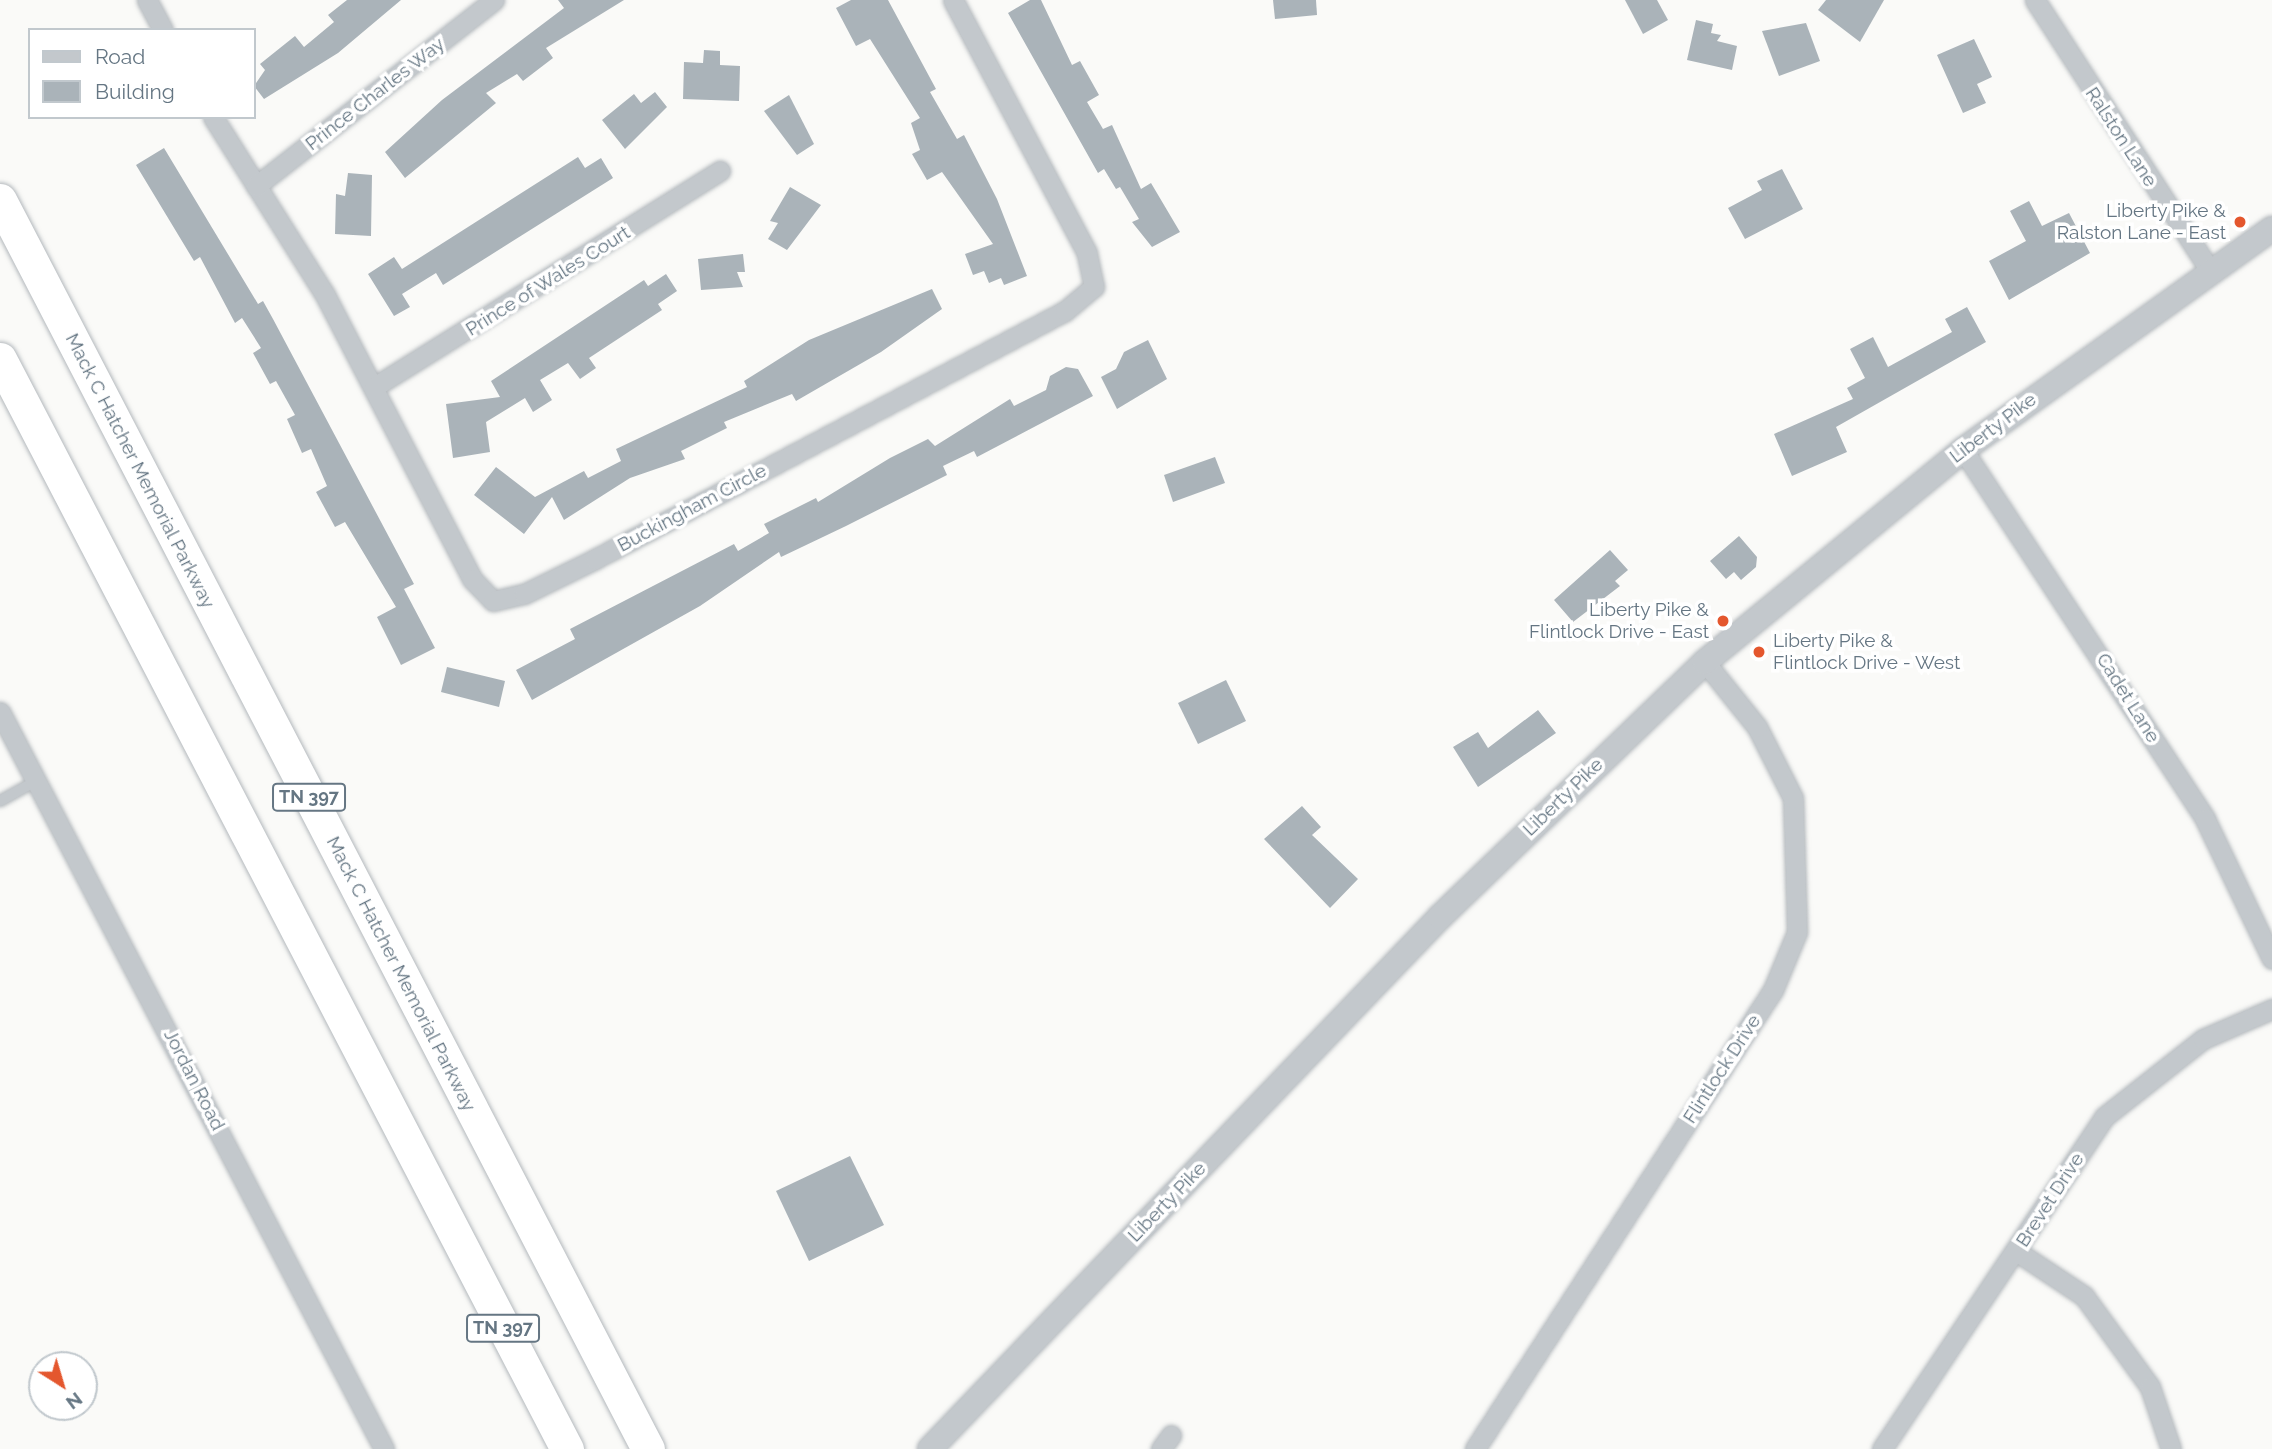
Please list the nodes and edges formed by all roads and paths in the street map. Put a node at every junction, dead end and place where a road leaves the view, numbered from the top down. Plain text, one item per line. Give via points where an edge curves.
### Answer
1 (147, 0) edge
2 (494, 0) edge
3 (953, 0) edge
4 (2035, 0) edge
5 (162, 28) edge
6 (214, 119) edge
7 (720, 172) dead end
8 (256, 186) junction
9 (0, 200) edge
10 (2272, 229) edge
11 (2210, 271) junction
12 (0, 359) edge
13 (374, 387) junction
14 (1963, 450) junction
15 (1705, 662) junction
16 (0, 712) edge
17 (39, 780) junction
18 (0, 801) edge
19 (2272, 959) edge
20 (2272, 1009) edge
21 (2016, 1251) junction
22 (384, 1449) edge
23 (567, 1449) edge
24 (649, 1449) edge
25 (930, 1449) edge
26 (1475, 1449) edge
27 (1882, 1449) edge
28 (2171, 1449) edge

1 - 5 street
2 - 8 street, Prince Charles Way
3 - 13 street, Buckingham Circle via 1087,253 1094,287 1065,311 596,559 524,594 493,601 472,579
4 - 11 street, Ralston Lane
6 - 8 street, Buckingham Circle
7 - 13 street, Prince of Wales Court
8 - 13 street, Buckingham Circle
9 - 24 highway, Mack C Hatcher Memorial Parkway / TN 397
10 - 11 street, Liberty Pike
11 - 14 street, Liberty Pike
12 - 23 highway, TN 397
14 - 15 street, Liberty Pike
14 - 19 street, Cadet Lane via 2205,819
15 - 25 street, Liberty Pike via 1440,917
15 - 26 street, Flintlock Drive via 1757,727 1793,798 1797,932 1773,990
16 - 17 street, Jordan Road
17 - 18 lane
17 - 22 street, Jordan Road
20 - 21 street, Brevet Drive via 2203,1039 2104,1117
21 - 27 street, Brevet Drive
21 - 28 street via 2084,1296 2150,1387

